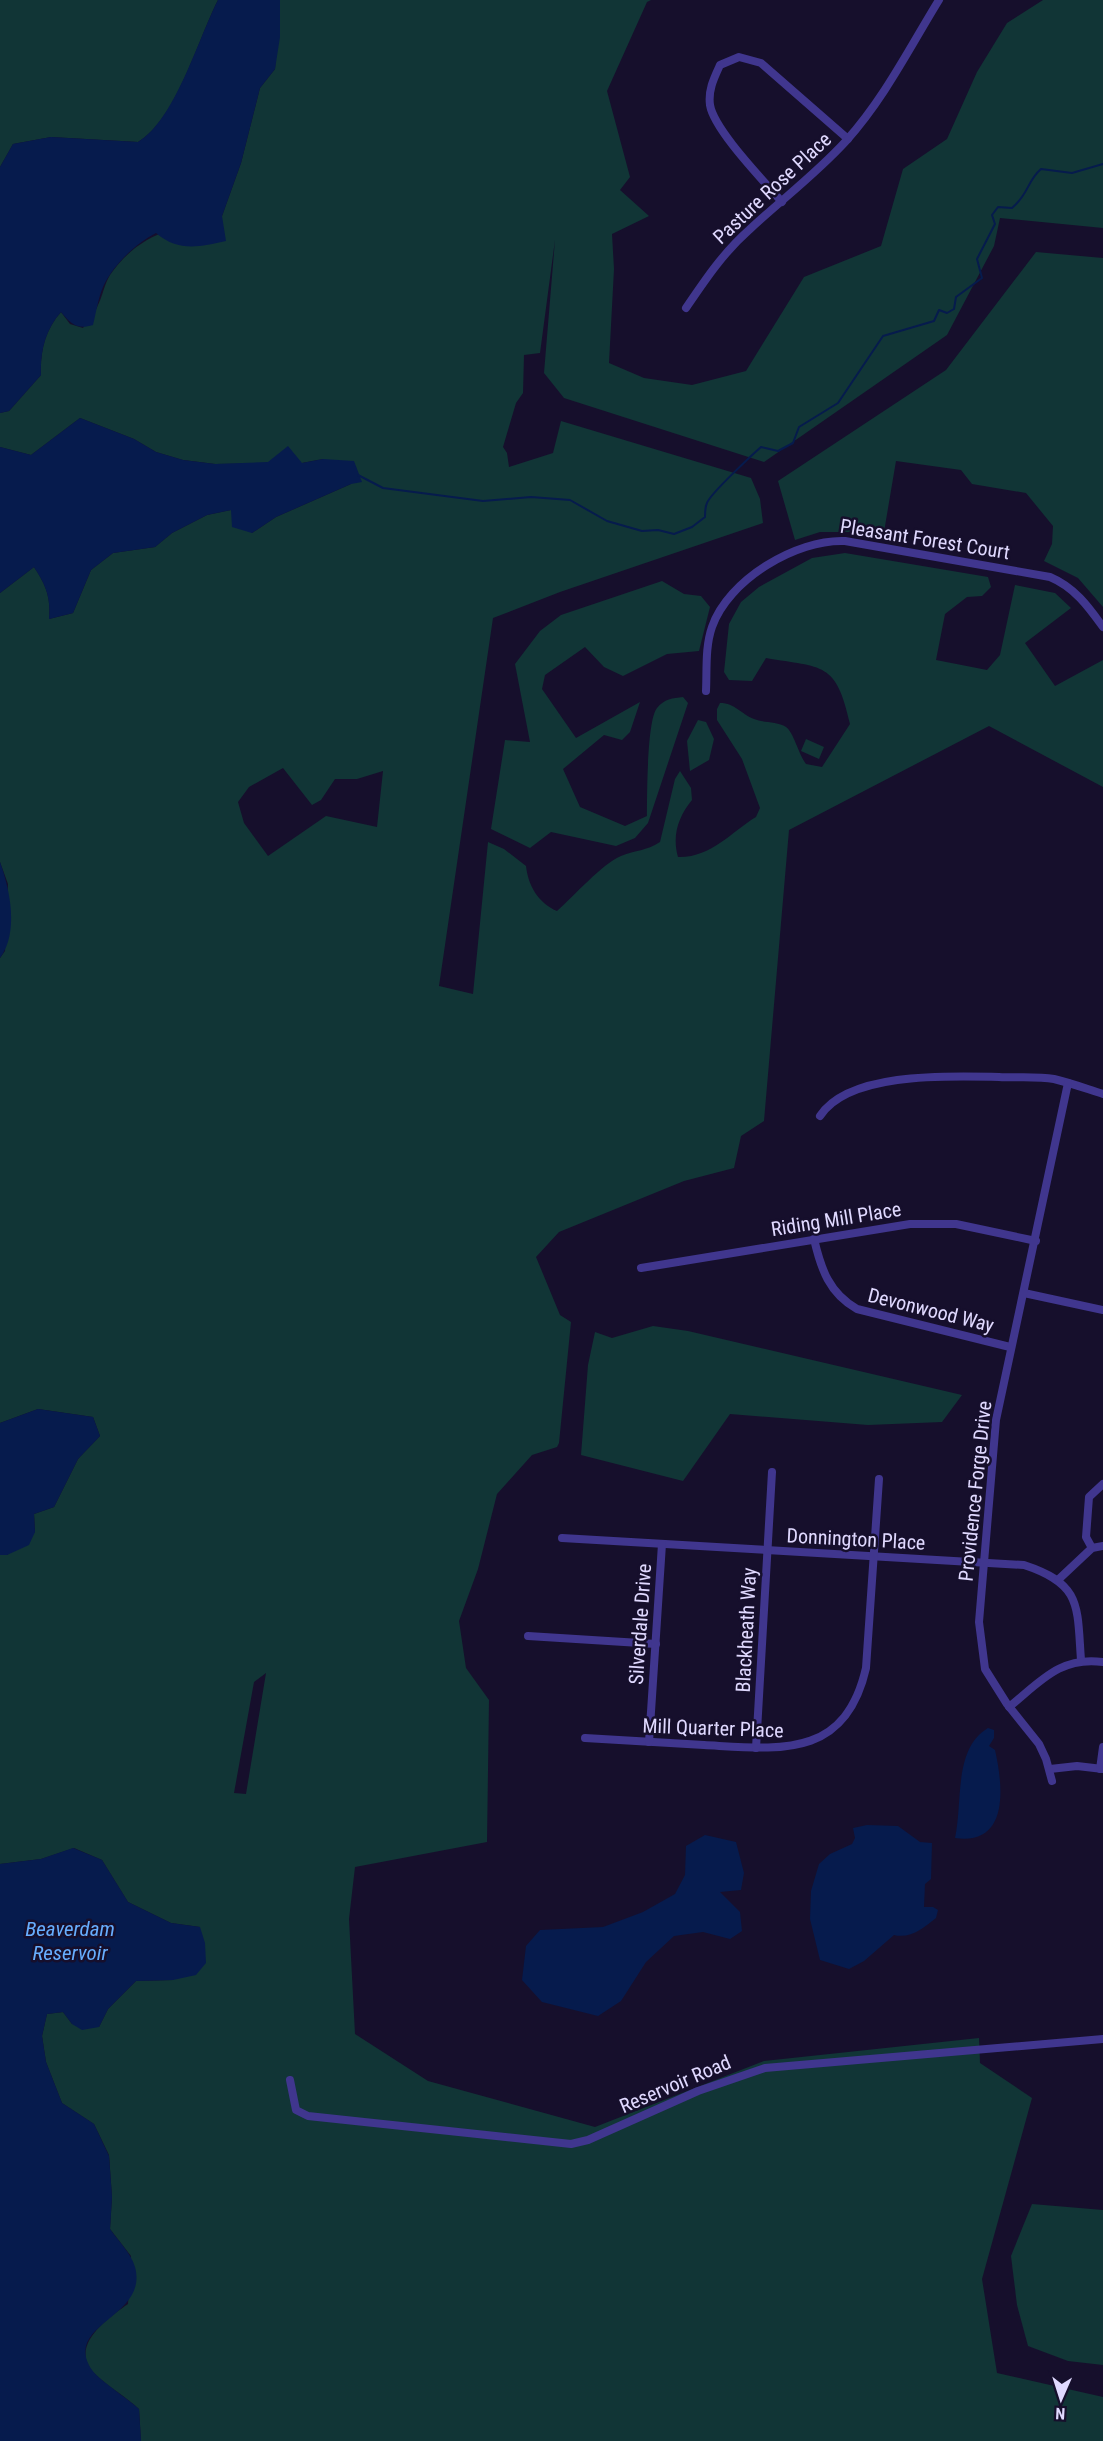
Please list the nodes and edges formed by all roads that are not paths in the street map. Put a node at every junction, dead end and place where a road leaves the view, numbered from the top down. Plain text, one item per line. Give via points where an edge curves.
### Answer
1 (939, 0) edge
2 (848, 139) junction
3 (782, 202) junction
4 (686, 308) dead end
5 (1103, 627) edge
6 (706, 692) dead end
7 (1068, 1083) junction
8 (1103, 1094) edge
9 (820, 1116) dead end
10 (814, 1239) junction
11 (1036, 1241) junction
12 (641, 1268) dead end
13 (1024, 1293) junction
14 (1103, 1310) edge
15 (1010, 1347) junction
16 (772, 1472) dead end
17 (879, 1479) dead end
18 (1103, 1484) edge
19 (562, 1538) dead end
20 (662, 1544) junction
21 (1103, 1546) edge
22 (1092, 1548) junction
23 (767, 1550) junction
24 (872, 1557) junction
25 (984, 1563) junction
26 (1059, 1579) junction
27 (528, 1636) dead end
28 (656, 1644) junction
29 (1081, 1660) junction
30 (1103, 1662) edge
31 (1009, 1707) junction
32 (585, 1737) dead end
33 (649, 1742) junction
34 (1103, 1747) edge
35 (756, 1748) junction
36 (1050, 1769) junction
37 (1102, 1769) edge
38 (1052, 1781) dead end
39 (1103, 2039) edge
40 (290, 2080) dead end

1 - 2 street, Pasture Rose Place via 873,107
2 - 3 street, Pasture Rose Place
2 - 3 street via 761,63 739,57 720,65 711,84 710,106 719,127
3 - 4 street, Pasture Rose Place via 715,265
5 - 6 street, Pleasant Forest Court via 1079,596 1050,577 825,540 785,556 726,598 708,640
7 - 8 street
7 - 9 street via 1052,1079 925,1076 894,1080 847,1095 827,1105
7 - 11 street, Providence Forge Drive
10 - 11 street, Riding Mill Place via 931,1223 976,1227
10 - 12 street, Riding Mill Place
10 - 15 street, Devonwood Way via 820,1266 844,1302 857,1309
11 - 13 street, Providence Forge Drive
13 - 14 street
13 - 15 street, Providence Forge Drive
15 - 25 street, Providence Forge Drive via 991,1450
16 - 23 street, Blackheath Way
17 - 24 street, Mill Quarter Place
18 - 22 street via 1089,1497 1086,1537
19 - 20 street, Donnington Place
20 - 23 street, Donnington Place
20 - 28 street, Silverdale Drive
21 - 22 street
22 - 26 street
23 - 24 street, Donnington Place
23 - 35 street, Blackheath Way
24 - 25 street, Donnington Place
24 - 35 street, Mill Quarter Place via 866,1668 853,1704 827,1733 808,1743 793,1748
25 - 26 street, Donnington Place via 1024,1565
25 - 31 street, Providence Forge Drive via 981,1647 985,1669
26 - 29 street via 1071,1595 1078,1617
27 - 28 street
28 - 33 street, Silverdale Drive
29 - 30 street
29 - 31 street via 1054,1671
31 - 36 street, Providence Forge Drive via 1039,1744
32 - 33 street, Mill Quarter Place
33 - 35 street, Mill Quarter Place
34 - 37 street
36 - 37 street
36 - 38 street, Providence Forge Drive
39 - 40 street, Reservoir Road via 765,2068 698,2091 571,2144 308,2116 296,2110

